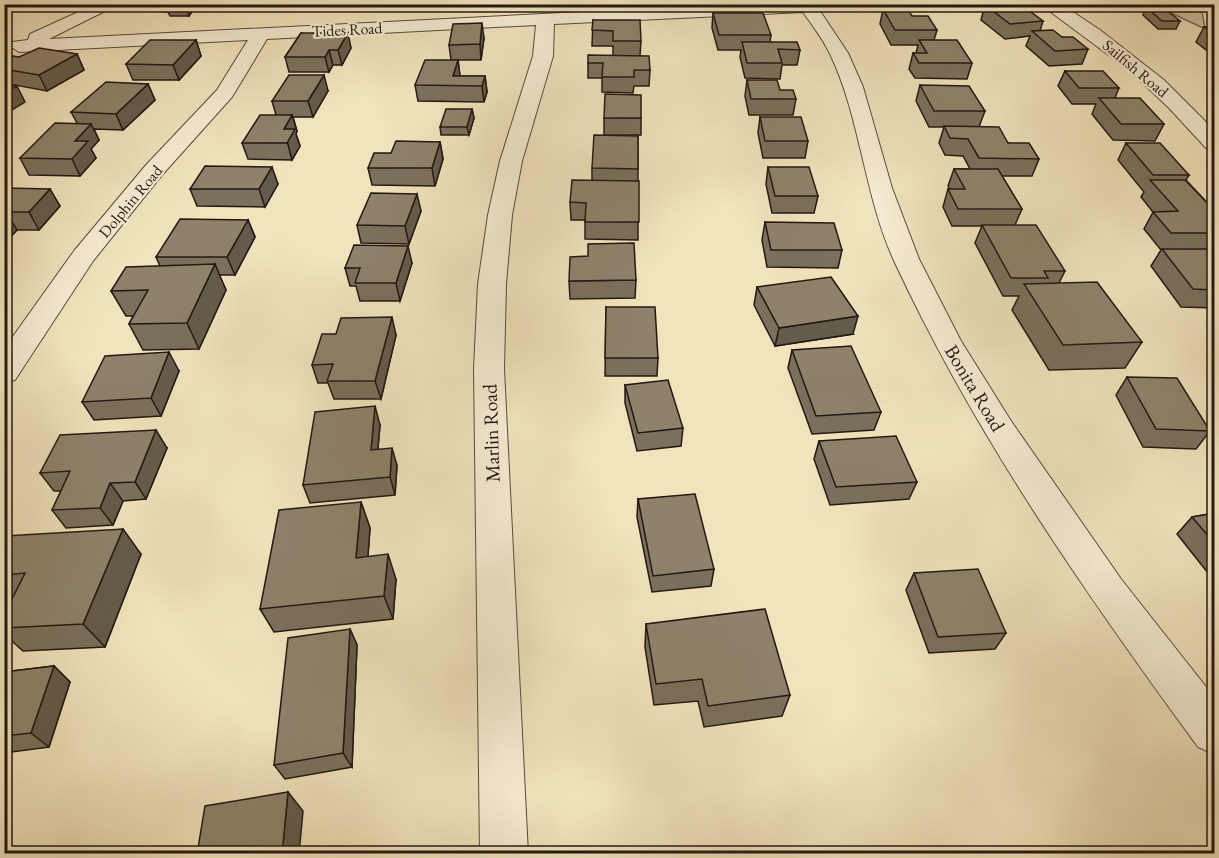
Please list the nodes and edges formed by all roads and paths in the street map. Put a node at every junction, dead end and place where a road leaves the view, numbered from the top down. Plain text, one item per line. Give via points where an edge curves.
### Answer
1 (111, 4) edge
2 (854, 4) edge
3 (1048, 4) edge
4 (809, 7) junction
5 (545, 20) junction
6 (261, 33) junction
7 (12, 50) edge
8 (1215, 143) edge
9 (4, 373) edge
10 (1215, 732) edge
11 (504, 854) edge

1 - 7 street
2 - 4 street, Tides Road
3 - 8 street, Sailfish Road via 1125,56
4 - 5 street, Tides Road
4 - 10 street, Bonita Road via 839,53 853,87 880,188 906,259 946,340 999,430 1107,591
5 - 6 street, Tides Road
5 - 11 street, Marlin Road via 543,56 511,161 500,215 492,284 489,369
6 - 7 street, Tides Road
6 - 9 street, Dolphin Road via 225,93 154,170 83,257

